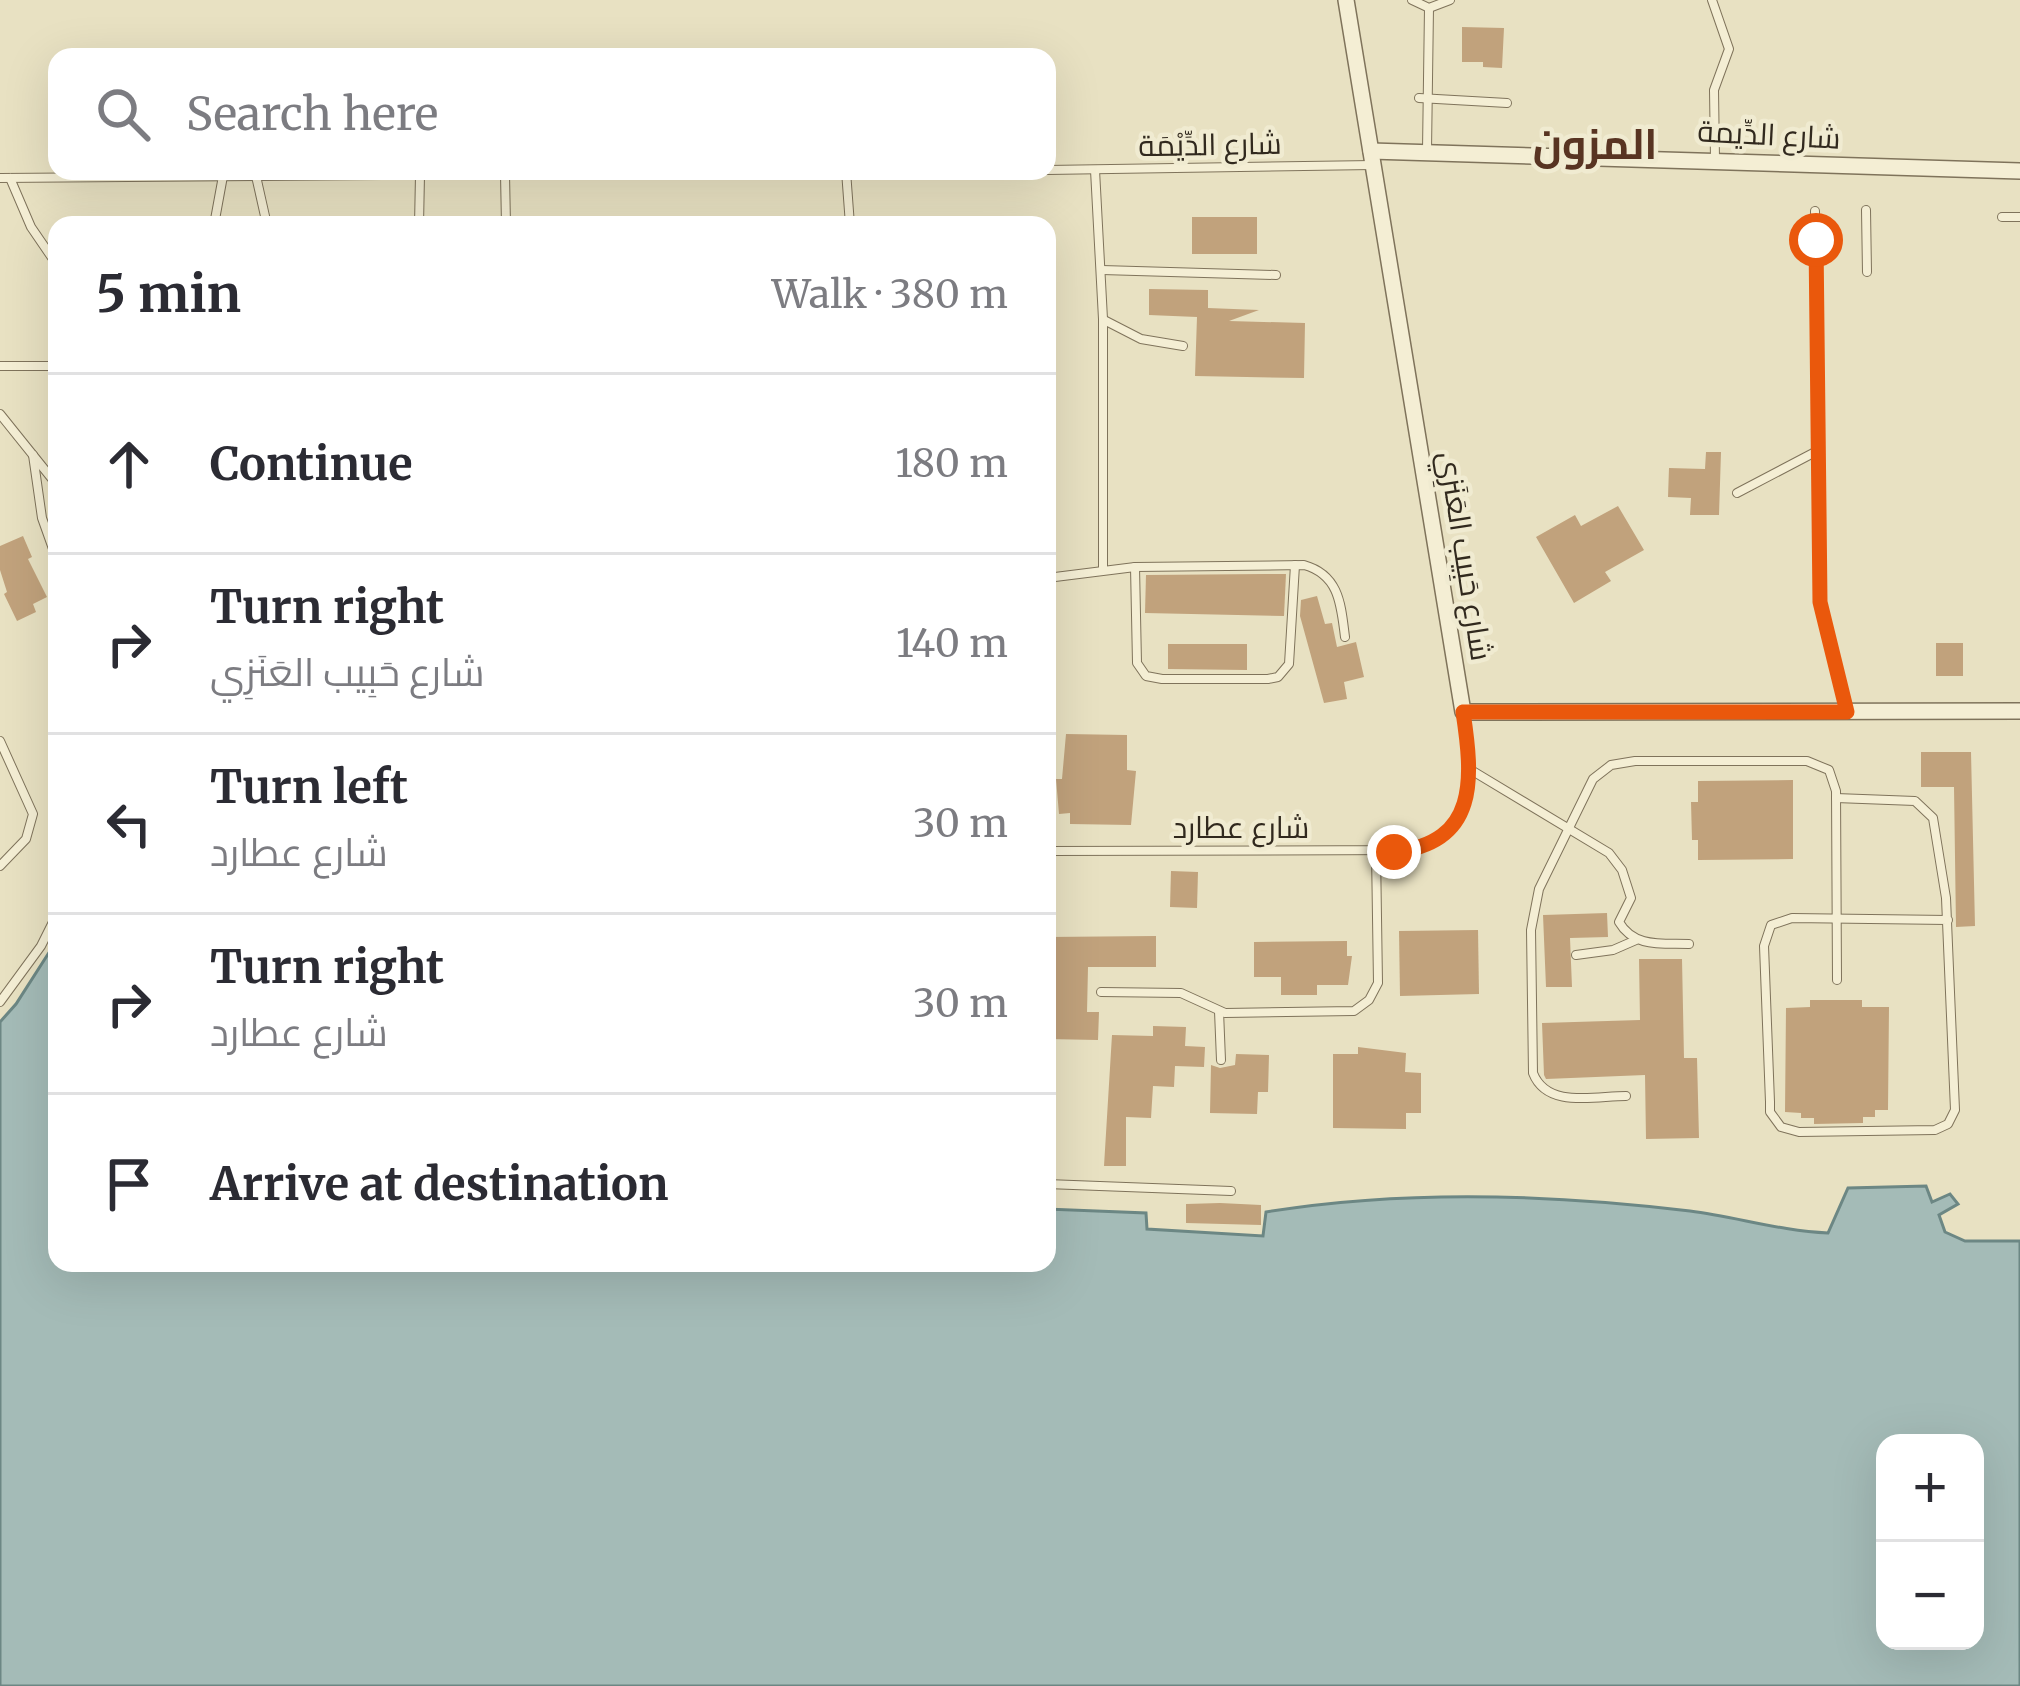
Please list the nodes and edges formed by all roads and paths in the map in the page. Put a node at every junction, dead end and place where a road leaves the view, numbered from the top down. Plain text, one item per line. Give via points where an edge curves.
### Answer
1 (1346, 0) edge
2 (1412, 0) edge
3 (1450, 0) edge
4 (1712, 0) edge
5 (1429, 8) junction
6 (1423, 98) junction
7 (1507, 103) dead end
8 (1426, 153) junction
9 (1372, 158) junction
10 (1715, 159) junction
11 (1056, 170) edge
12 (1095, 170) junction
13 (2020, 171) edge
14 (5, 178) edge
15 (48, 178) edge
16 (222, 180) edge
17 (257, 180) edge
18 (420, 180) edge
19 (506, 180) edge
20 (847, 180) edge
21 (1866, 210) dead end
22 (1815, 211) dead end
23 (216, 216) edge
24 (265, 216) edge
25 (419, 216) edge
26 (506, 216) edge
27 (850, 216) edge
28 (2002, 217) dead end
29 (2020, 217) edge
30 (48, 252) edge
31 (1102, 270) junction
32 (1867, 272) dead end
33 (1276, 275) dead end
34 (1103, 319) junction
35 (1183, 346) dead end
36 (0, 367) edge
37 (48, 367) edge
38 (0, 414) edge
39 (1819, 450) junction
40 (32, 454) junction
41 (48, 474) edge
42 (1737, 494) dead end
43 (48, 535) edge
44 (1295, 565) junction
45 (1135, 567) junction
46 (1103, 569) junction
47 (1056, 577) edge
48 (1346, 638) dead end
49 (2020, 711) edge
50 (1463, 712) junction
51 (1847, 712) junction
52 (0, 741) edge
53 (1471, 770) junction
54 (1836, 798) junction
55 (1567, 829) junction
56 (1056, 851) edge
57 (1376, 853) junction
58 (0, 866) edge
59 (1836, 918) junction
60 (1948, 920) junction
61 (48, 931) edge
62 (1636, 940) junction
63 (1689, 944) dead end
64 (1576, 955) dead end
65 (1837, 980) dead end
66 (1102, 992) dead end
67 (0, 1002) edge
68 (1219, 1011) junction
69 (1221, 1060) dead end
70 (1626, 1096) dead end
71 (1056, 1184) edge
72 (1232, 1191) dead end

1 - 9 street, شارع حَبِيب العَنَزِي
2 - 5 lane
3 - 5 lane
4 - 10 lane via 1729,49 1714,90
5 - 6 lane
6 - 7 lane
6 - 8 lane
8 - 9 street, شارع الدِّيمة
8 - 10 street, شارع الدِّيمة
9 - 12 lane, شارع الدِّيْمَة
9 - 50 street, شارع حَبِيب العَنَزِي
10 - 13 street, شارع الدِّيمة
11 - 12 lane, شارع الدِّيْمَة
12 - 31 lane
14 - 15 lane
14 - 30 lane
16 - 23 lane
17 - 24 lane
18 - 25 lane
19 - 26 lane
20 - 27 lane
21 - 32 lane
22 - 39 lane
28 - 29 lane
31 - 33 lane
31 - 34 lane
34 - 35 lane via 1141,339
34 - 46 lane
36 - 37 lane
38 - 40 lane
39 - 42 lane
39 - 51 lane via 1820,602
40 - 41 lane
40 - 43 lane
44 - 45 lane
44 - 45 lane via 1289,664 1278,677 1246,679 1146,676 1137,663
44 - 48 lane via 1314,568 1335,586
45 - 46 lane
46 - 47 lane
49 - 51 street
50 - 51 street
50 - 53 lane, شارع عطارد
52 - 58 lane via 33,814 26,839
53 - 55 lane
53 - 57 lane, شارع عطارد via 1465,805 1444,834 1412,850
54 - 55 lane via 1833,776 1815,762 1623,762 1593,779
54 - 59 lane
54 - 60 lane via 1926,807
55 - 62 lane via 1618,863 1631,898 1620,926
55 - 70 lane via 1532,916 1533,1073 1556,1096
56 - 57 lane, شارع عطارد
57 - 68 lane via 1378,974 1369,1000 1336,1014
59 - 60 lane
59 - 60 lane via 1784,919 1764,939 1771,1112 1790,1131 1935,1130 1953,1117
59 - 65 lane
61 - 67 lane
62 - 63 lane
62 - 64 lane
66 - 68 lane via 1188,994
68 - 69 lane
71 - 72 lane

